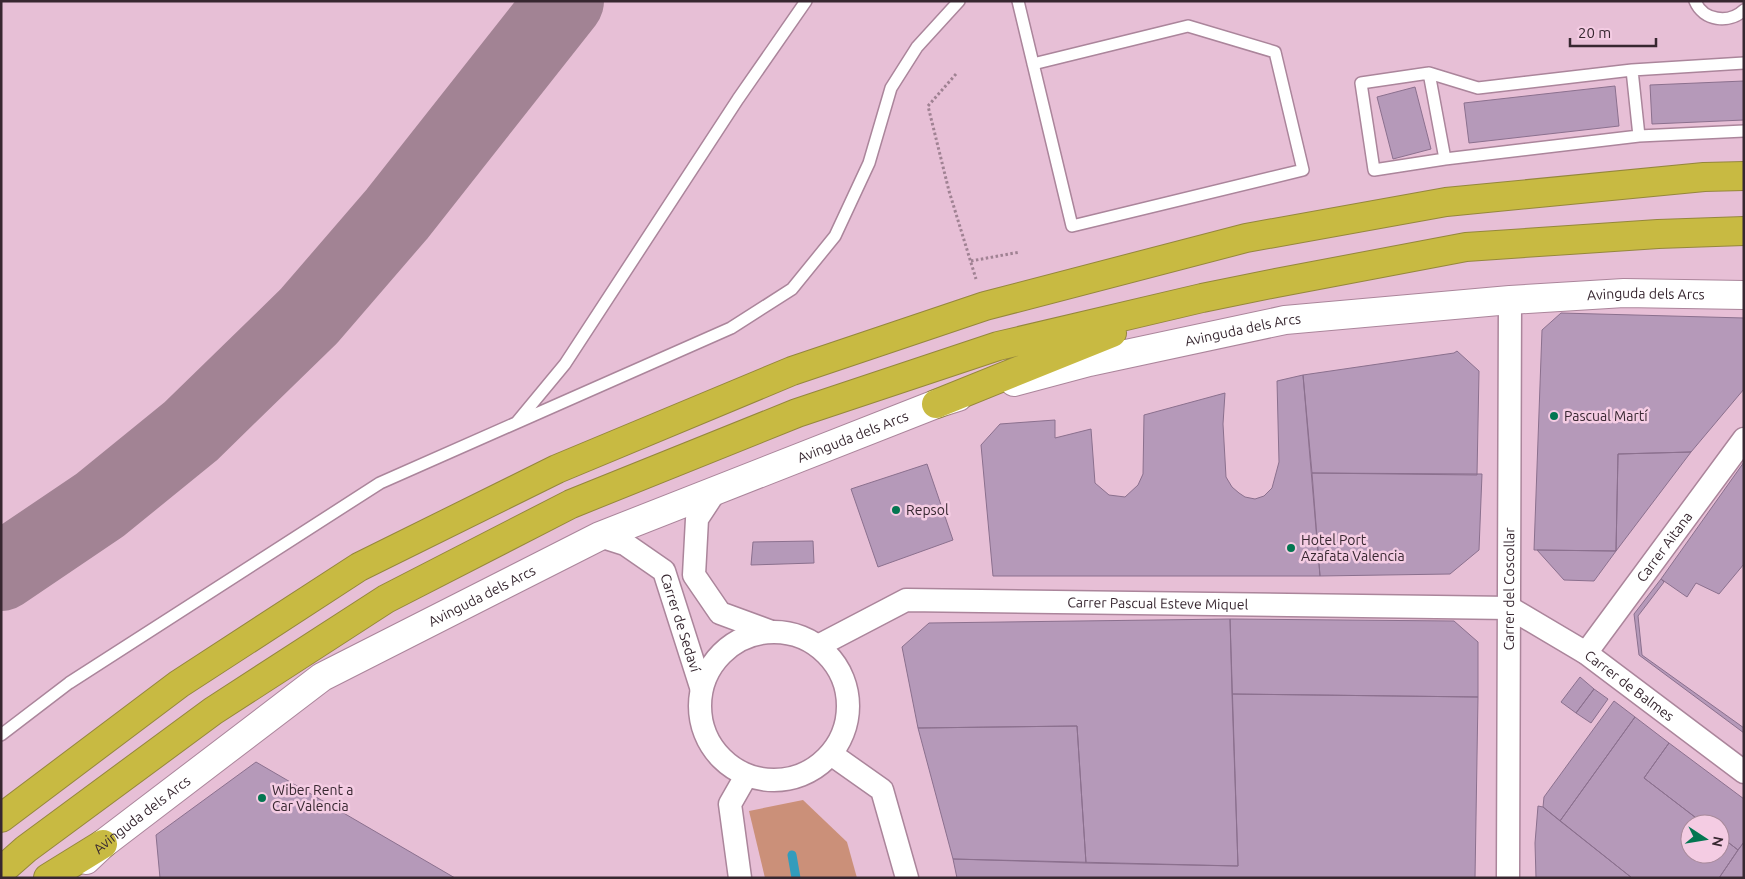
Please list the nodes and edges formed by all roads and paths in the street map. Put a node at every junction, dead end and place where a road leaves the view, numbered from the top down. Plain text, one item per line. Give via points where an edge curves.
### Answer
1 (806, 1) edge
2 (959, 1) edge
3 (1018, 1) edge
4 (1695, 1) edge
5 (1744, 10) edge
6 (1744, 63) edge
7 (1033, 64) junction
8 (1632, 70) junction
9 (1429, 73) junction
10 (956, 74) dead end
11 (1744, 131) edge
12 (1639, 136) junction
13 (1445, 159) junction
14 (1744, 176) edge
15 (1744, 231) edge
16 (1020, 252) dead end
17 (971, 261) junction
18 (1744, 295) edge
19 (1202, 298) junction
20 (1510, 300) junction
21 (985, 306) junction
22 (936, 404) junction
23 (516, 424) junction
24 (1744, 438) edge
25 (716, 490) junction
26 (600, 536) junction
27 (1510, 608) junction
28 (769, 631) junction
29 (818, 646) junction
30 (1586, 653) junction
31 (701, 687) junction
32 (1, 735) edge
33 (831, 754) junction
34 (1744, 772) edge
35 (746, 776) junction
36 (1, 818) edge
37 (103, 844) junction
38 (1, 872) edge
39 (48, 878) edge
40 (67, 878) edge
41 (740, 878) edge
42 (907, 878) edge
43 (1508, 878) edge

1 - 23 lane via 565,364
2 - 23 lane via 917,47 890,88 869,163 835,236 792,289 731,328
3 - 7 lane
4 - 5 lane via 1698,8 1711,18 1728,20
6 - 8 lane
7 - 7 lane via 1072,226 1304,170 1275,52 1188,26
8 - 9 lane via 1478,88
8 - 12 lane
9 - 13 lane
9 - 13 lane via 1361,82 1374,170
10 - 17 path via 928,106
11 - 12 lane
12 - 13 lane
14 - 21 highway via 1446,202 1246,238
15 - 19 highway via 1466,247
16 - 17 path
17 - 21 path
18 - 20 street, Avinguda dels Arcs via 1624,293
19 - 22 highway
19 - 38 highway via 998,346 798,413 571,504 386,599 213,711 26,849
20 - 22 street, Avinguda dels Arcs via 1285,320 1090,362
20 - 27 street, Carrer del Coscollar
21 - 36 highway via 792,371 575,461 359,567 179,684
22 - 25 street, Avinguda dels Arcs
23 - 32 lane via 380,483 70,683
24 - 30 street, Carrer Aitana
25 - 26 street, Avinguda dels Arcs
25 - 28 street via 697,519 694,575 720,613
26 - 31 street, Carrer de Sedaví via 625,544 664,571
26 - 37 street, Avinguda dels Arcs via 322,677
27 - 29 street, Carrer Pascual Esteve Miquel via 906,600
27 - 30 street, Carrer de Balmes
27 - 43 street, Carrer del Coscollar
28 - 29 street via 795,635
28 - 31 street via 744,638 723,652 712,663
29 - 33 street via 830,657 843,680 848,705 844,731
30 - 34 street, Carrer de Balmes
31 - 35 street via 699,713 706,738 721,759
33 - 35 street via 796,777 771,781
33 - 42 street via 882,790
35 - 41 street via 730,804
37 - 39 highway
37 - 40 street, Avinguda dels Arcs

